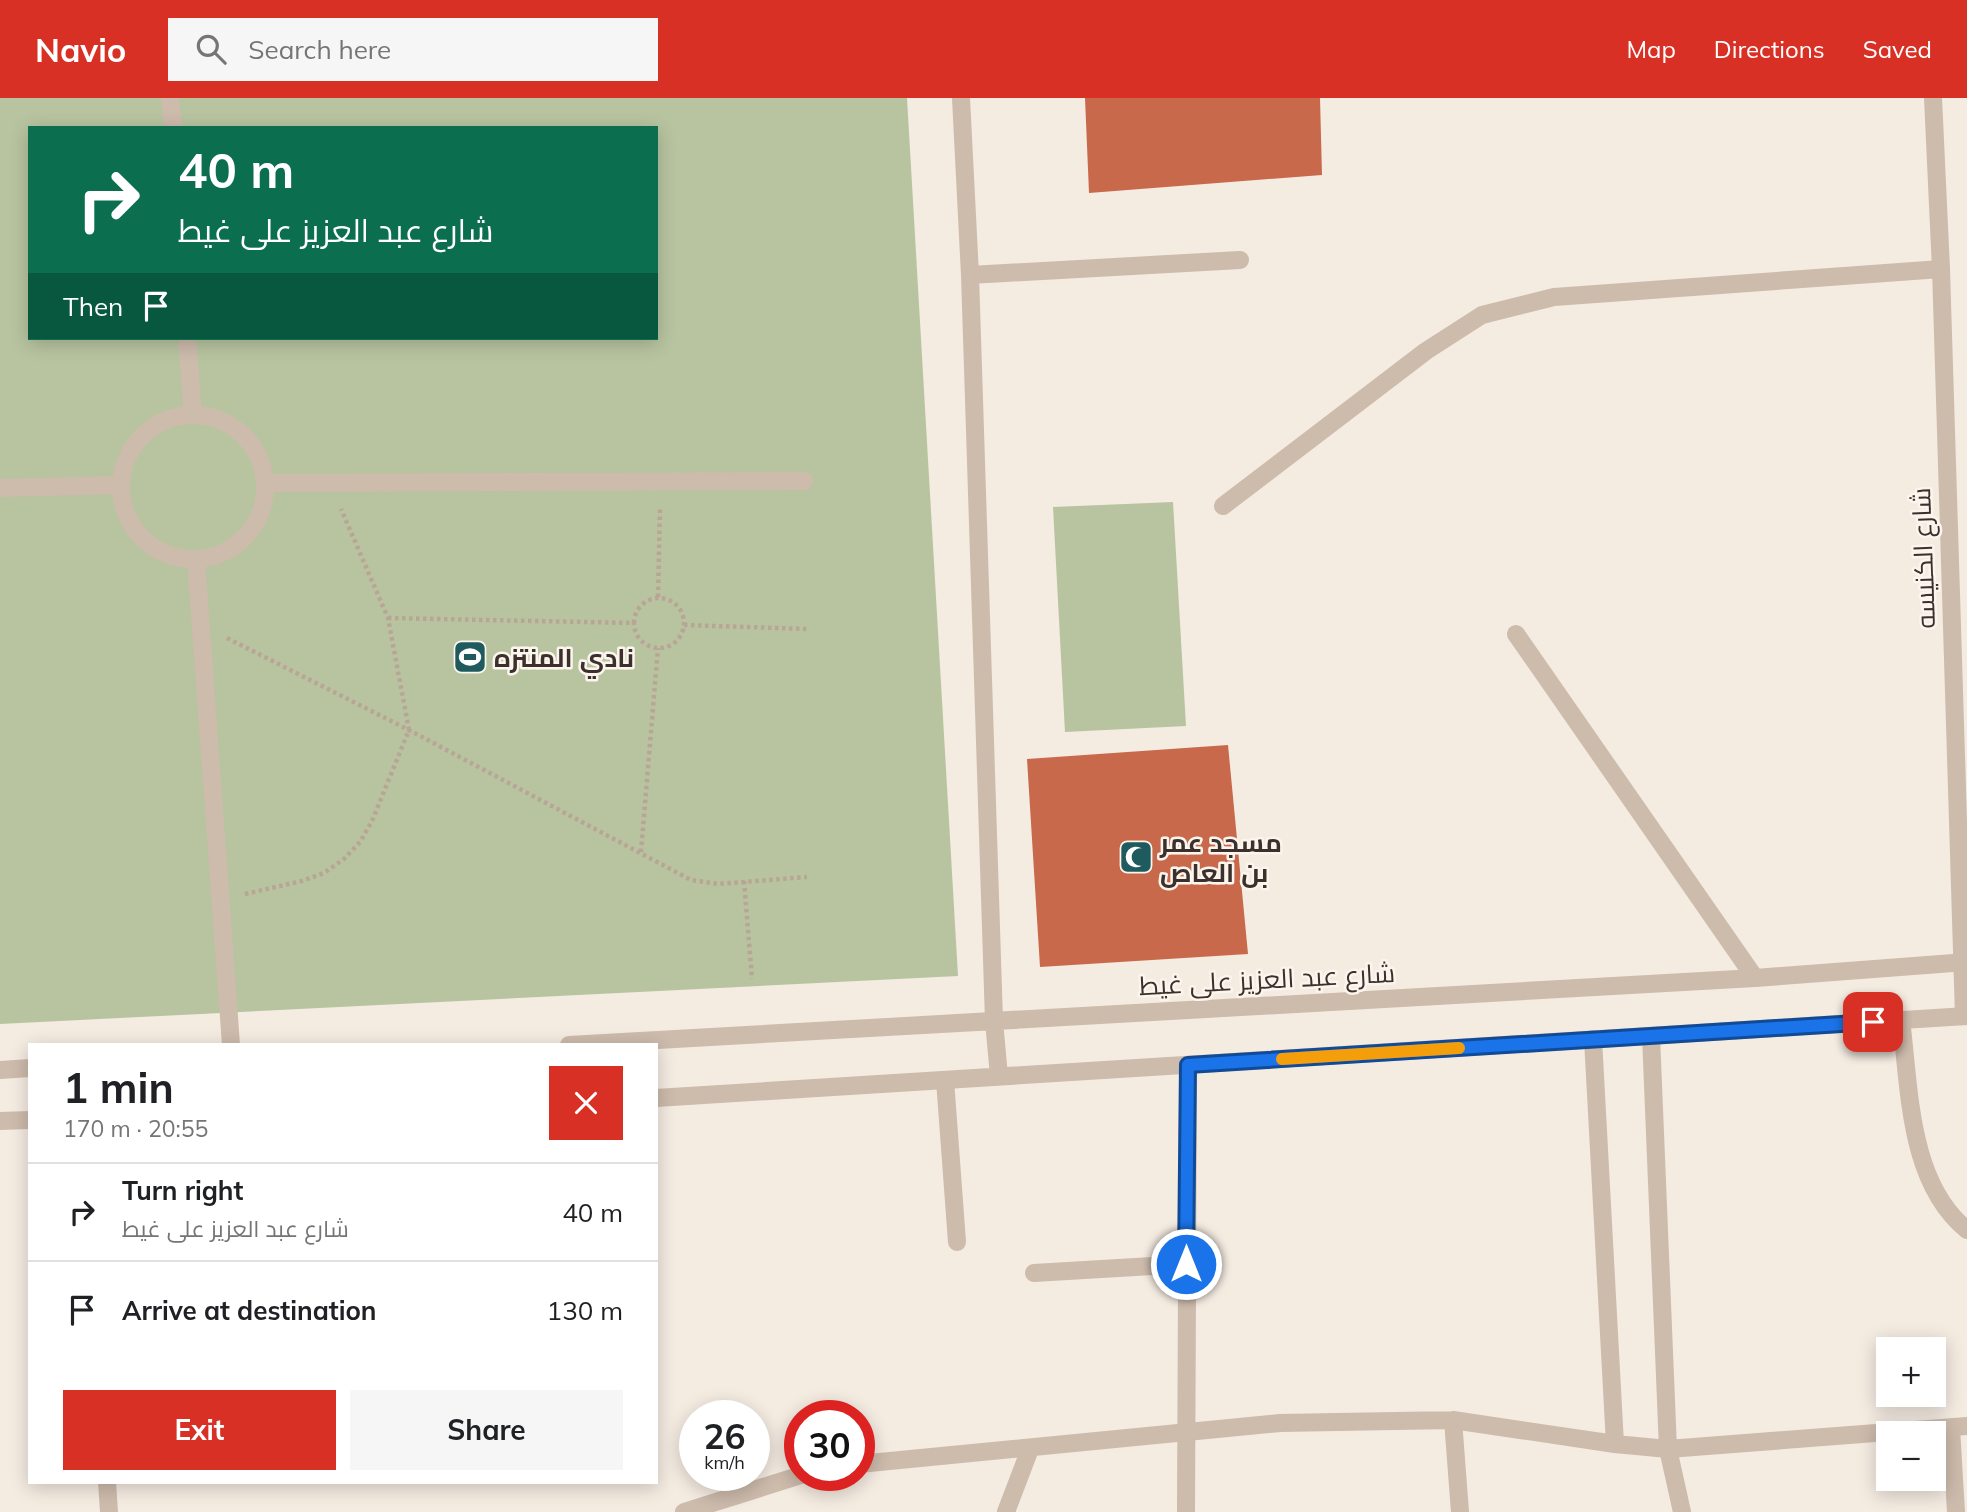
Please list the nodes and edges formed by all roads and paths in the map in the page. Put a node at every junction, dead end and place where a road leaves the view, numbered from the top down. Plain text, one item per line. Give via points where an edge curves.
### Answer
1 (170, 98) edge
2 (961, 98) edge
3 (1933, 98) edge
4 (173, 126) edge
5 (1240, 260) dead end
6 (1941, 269) junction
7 (970, 275) junction
8 (187, 340) edge
9 (193, 415) junction
10 (661, 481) junction
11 (804, 481) dead end
12 (330, 482) junction
13 (265, 483) junction
14 (121, 485) junction
15 (0, 488) edge
16 (1223, 506) dead end
17 (196, 560) junction
18 (658, 597) junction
19 (388, 618) junction
20 (633, 623) junction
21 (201, 625) junction
22 (684, 625) junction
23 (807, 629) dead end
24 (1516, 634) dead end
25 (658, 648) junction
26 (409, 730) junction
27 (641, 852) junction
28 (807, 877) dead end
29 (744, 881) junction
30 (220, 900) junction
31 (1964, 963) edge
32 (1755, 978) junction
33 (752, 979) dead end
34 (1965, 1016) edge
35 (1901, 1020) junction
36 (995, 1021) junction
37 (1651, 1036) junction
38 (1593, 1039) junction
39 (231, 1043) edge
40 (604, 1043) edge
41 (1188, 1065) junction
42 (28, 1068) edge
43 (0, 1069) edge
44 (999, 1076) junction
45 (945, 1080) junction
46 (658, 1098) edge
47 (28, 1120) edge
48 (0, 1121) edge
49 (1967, 1230) edge
50 (957, 1242) dead end
51 (1186, 1264) junction
52 (1034, 1273) dead end
53 (1453, 1420) junction
54 (1959, 1427) edge
55 (1187, 1433) junction
56 (1615, 1444) junction
57 (1668, 1448) junction
58 (1030, 1449) junction
59 (875, 1463) edge
60 (784, 1481) edge
61 (107, 1484) edge
62 (692, 1511) edge
63 (108, 1512) edge
64 (1006, 1512) edge
65 (1186, 1512) edge
66 (1460, 1512) edge
67 (1682, 1512) edge
68 (1956, 1512) edge

1 - 4 street
2 - 7 street
3 - 6 street, شارع الكنيسه
5 - 7 street
6 - 16 street via 1554,297 1482,315 1426,351
6 - 31 street, شارع الكنيسه
7 - 36 street
8 - 9 street
9 - 13 street via 228,424 242,435 262,465
9 - 14 street via 170,418 135,444
10 - 11 street
10 - 12 street
10 - 18 path
12 - 13 street
12 - 19 path
13 - 17 street via 263,506 238,544
14 - 15 street
14 - 17 street via 124,509 151,547 173,557
17 - 21 street
18 - 20 path via 640,605
18 - 22 path via 676,604
19 - 20 path
19 - 26 path
20 - 25 path via 641,641
21 - 26 path
21 - 30 street
22 - 23 path
22 - 25 path via 677,640
24 - 32 street
25 - 27 path
26 - 27 path
26 - 30 path via 372,821 344,859 302,881
27 - 29 path via 691,880
28 - 29 path
29 - 33 path
30 - 39 street
31 - 32 street, شارع عبد العزيز على غيط
31 - 34 street, شارع الكنيسه
32 - 36 street, شارع عبد العزيز على غيط
34 - 35 street
35 - 37 street
35 - 49 street via 1916,1140 1930,1184
36 - 40 street, شارع عبد العزيز على غيط
36 - 44 street
37 - 38 street
37 - 57 street
38 - 41 street
38 - 56 street
41 - 44 street
41 - 51 street
42 - 43 street
44 - 45 street
45 - 46 street
45 - 50 street
47 - 48 street
51 - 52 street
51 - 55 street
53 - 55 street via 1280,1423
53 - 56 street
53 - 66 street
54 - 57 street
54 - 68 street
55 - 58 street
55 - 65 street
56 - 57 street
57 - 67 street
58 - 59 street
58 - 64 street
60 - 62 street
61 - 63 street

